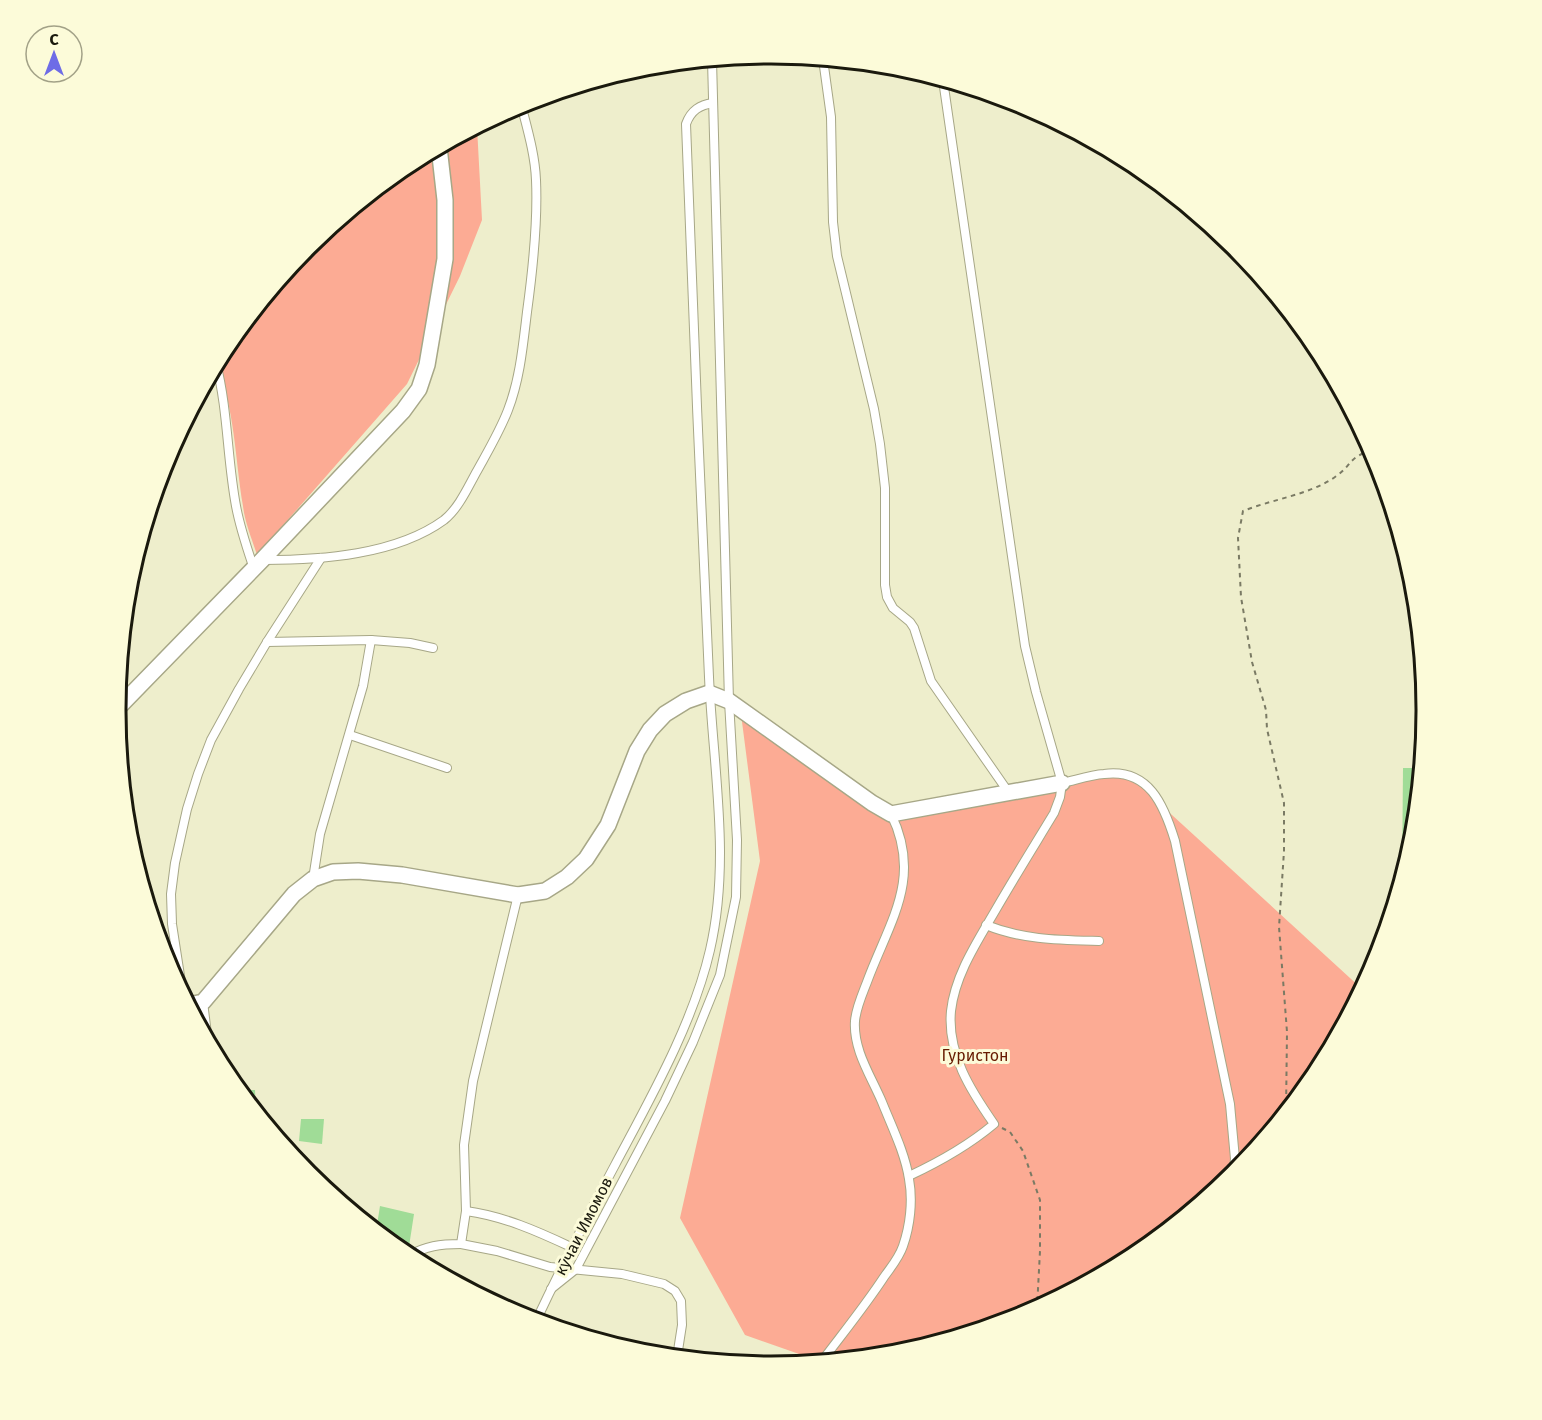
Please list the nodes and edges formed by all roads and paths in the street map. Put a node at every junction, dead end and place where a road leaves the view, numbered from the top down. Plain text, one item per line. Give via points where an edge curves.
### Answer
1 (824, 67) edge
2 (712, 68) edge
3 (944, 88) edge
4 (713, 103) junction
5 (523, 114) edge
6 (440, 156) edge
7 (219, 376) edge
8 (1363, 453) edge
9 (321, 558) junction
10 (258, 565) junction
11 (371, 640) junction
12 (267, 642) junction
13 (433, 648) dead end
14 (709, 693) junction
15 (126, 700) edge
16 (729, 701) junction
17 (350, 735) junction
18 (447, 768) dead end
19 (1062, 783) junction
20 (1009, 793) junction
21 (891, 814) junction
22 (313, 879) junction
23 (518, 895) junction
24 (986, 926) junction
25 (1099, 941) dead end
26 (178, 965) edge
27 (196, 1004) edge
28 (1286, 1099) edge
29 (994, 1124) junction
30 (1235, 1158) edge
31 (909, 1176) junction
32 (466, 1211) junction
33 (461, 1244) junction
34 (571, 1247) junction
35 (418, 1251) edge
36 (560, 1269) junction
37 (576, 1269) junction
38 (551, 1289) junction
39 (1038, 1297) edge
40 (540, 1312) edge
41 (679, 1349) edge
42 (829, 1353) edge

1 - 20 lane via 831,117 837,256 874,410 885,488 887,597 914,628 931,681
2 - 4 lane, кӯчаи Имомов
3 - 19 lane via 1025,646
4 - 14 lane, кӯчаи Имомов via 697,108 686,124
4 - 16 lane, кӯчаи Имомов
5 - 9 lane via 534,164 536,220 522,354 508,410 458,504 446,518 399,542
6 - 10 street via 445,259 427,365 419,389 403,411
7 - 10 lane via 236,506 242,533
8 - 28 path via 1337,476 1243,511 1238,538 1246,626 1284,803 1279,927 1287,1032
9 - 10 lane
9 - 12 lane
10 - 15 street
11 - 12 lane
11 - 13 lane
11 - 17 lane
12 - 26 lane via 211,740 188,809 175,862 170,908
14 - 16 street
14 - 23 street via 665,714 650,730 637,751 608,825 586,859 545,891
14 - 34 lane, кӯчаи Имомов via 720,878 718,915 710,951 699,988 653,1095
16 - 21 street
16 - 37 lane, кӯчаи Имомов via 737,877 723,964 680,1070
17 - 18 lane
17 - 22 lane via 320,834
19 - 20 street
19 - 24 lane via 1054,813
19 - 30 lane via 1104,773 1124,773 1143,781 1166,812 1230,1104
20 - 21 street
21 - 31 lane via 904,850 902,889 857,1009 855,1033
22 - 23 street via 333,872 358,871
22 - 27 street via 294,894
23 - 32 lane via 473,1081 464,1145
24 - 25 lane via 1026,937
24 - 29 lane via 956,987 951,1013 958,1061 967,1084
29 - 31 lane
29 - 39 path via 1010,1132 1023,1151 1040,1200
31 - 42 lane via 910,1214 903,1247
32 - 33 lane
32 - 34 lane via 523,1225
33 - 35 lane via 440,1244
33 - 36 lane
34 - 36 lane, кӯчаи Имомов
36 - 37 lane
36 - 38 lane, кӯчаи Имомов
37 - 38 lane, кӯчаи Имомов
37 - 41 lane via 622,1274 664,1284 675,1291 682,1312
38 - 40 lane

